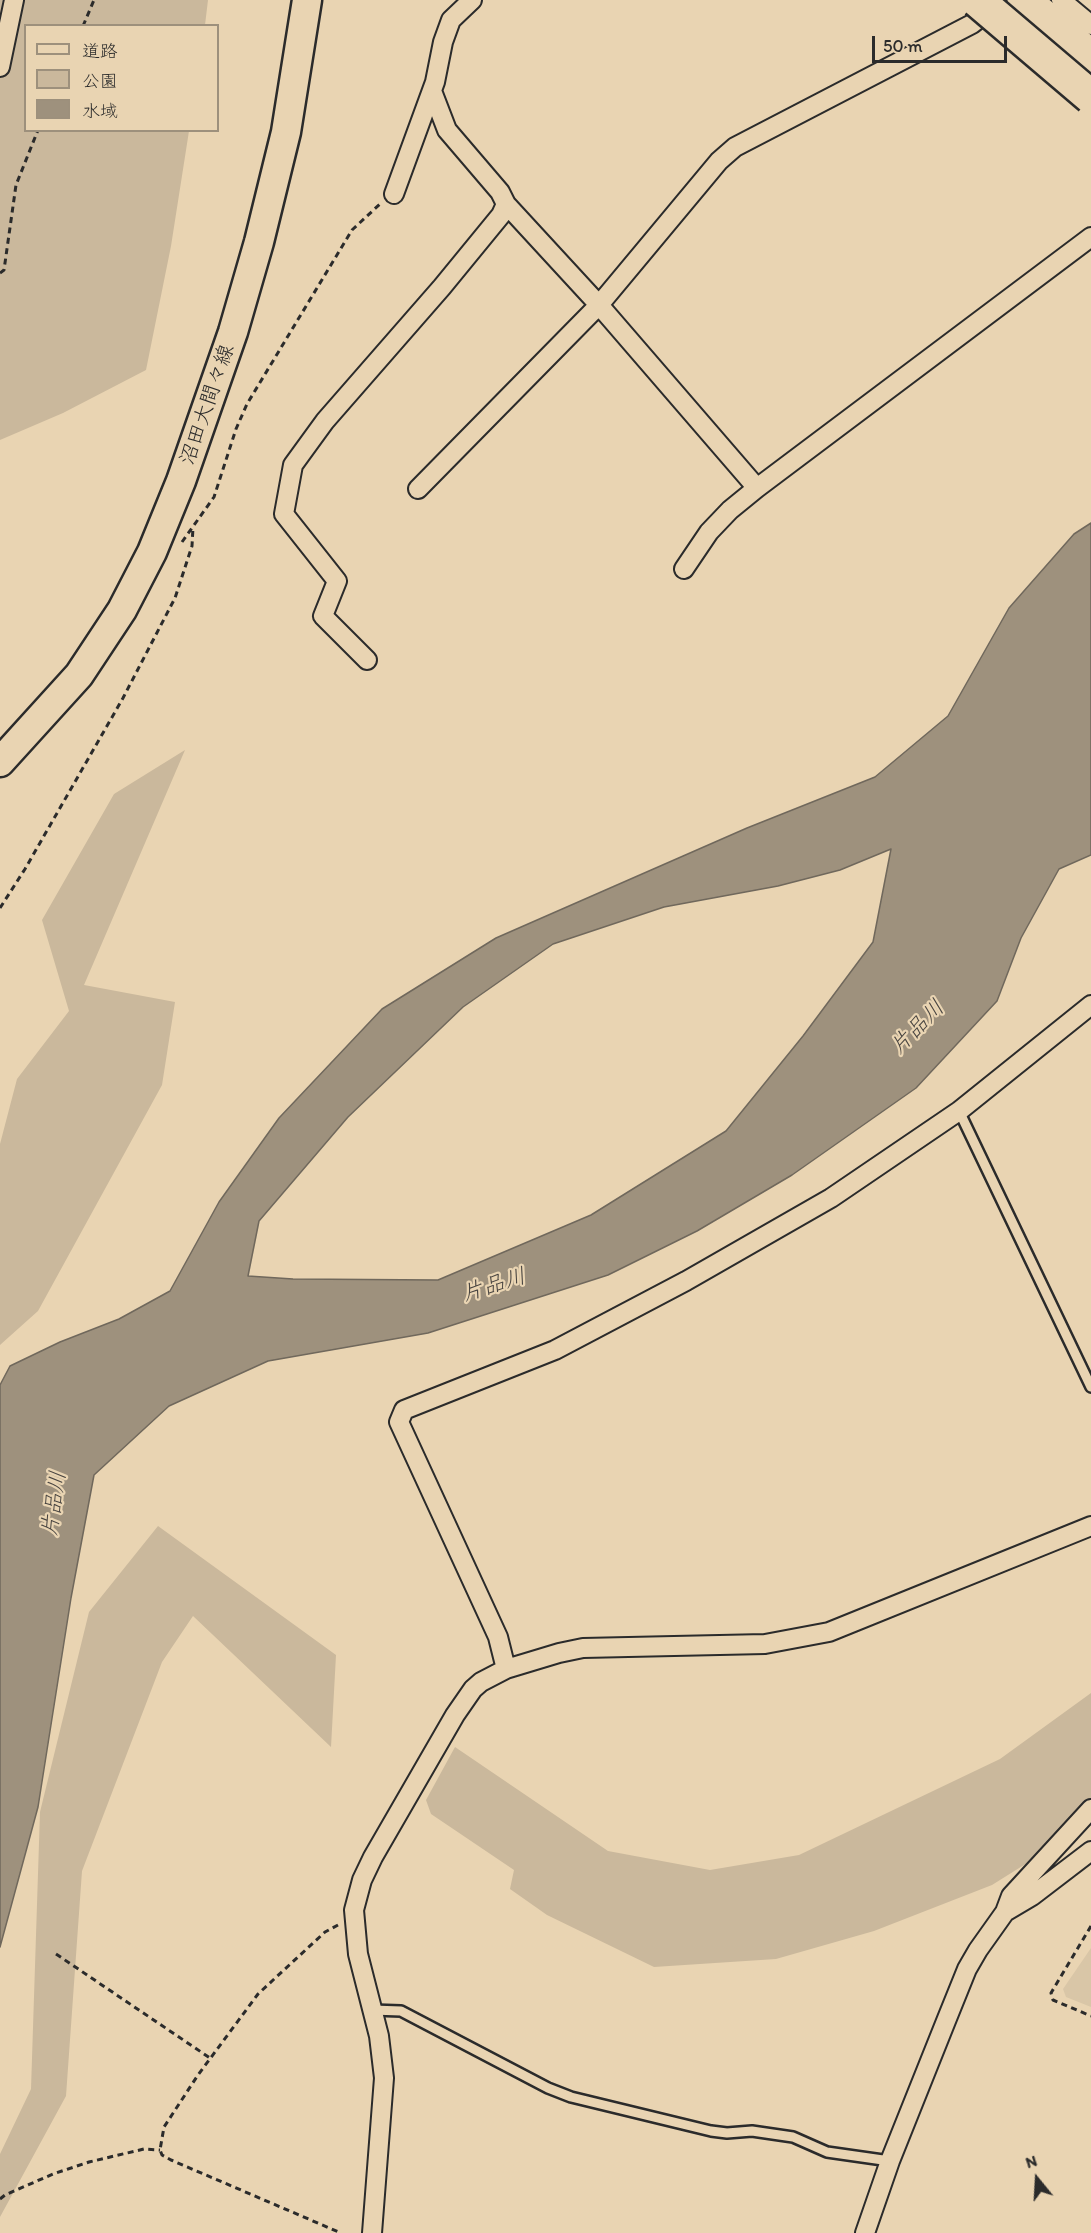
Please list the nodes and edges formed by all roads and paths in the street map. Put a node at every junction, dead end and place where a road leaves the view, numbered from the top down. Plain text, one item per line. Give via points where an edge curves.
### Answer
1 (14, 0) edge
2 (94, 0) edge
3 (307, 0) edge
4 (472, 0) edge
5 (977, 0) edge
6 (1002, 0) edge
7 (1024, 0) edge
8 (1061, 0) edge
9 (84, 24) edge
10 (1091, 25) edge
11 (1091, 57) edge
12 (0, 67) edge
13 (432, 91) junction
14 (1091, 97) edge
15 (37, 132) edge
16 (394, 194) joint
17 (506, 204) junction
18 (1091, 237) edge
19 (0, 273) edge
20 (599, 305) junction
21 (758, 488) junction
22 (418, 489) dead end
23 (194, 525) junction
24 (175, 550) dead end
25 (684, 569) dead end
26 (367, 660) dead end
27 (0, 762) edge
28 (0, 908) edge
29 (1091, 1005) edge
30 (958, 1111) junction
31 (1091, 1387) edge
32 (1091, 1526) edge
33 (506, 1669) junction
34 (1091, 1809) edge
35 (1091, 1851) edge
36 (1005, 1912) junction
37 (354, 1923) junction
38 (1091, 1926) edge
39 (56, 1954) dead end
40 (372, 2010) junction
41 (1091, 2016) edge
42 (210, 2058) junction
43 (160, 2150) junction
44 (890, 2161) junction
45 (0, 2199) edge
46 (341, 2233) edge
47 (372, 2233) edge
48 (865, 2233) edge

1 - 12 street
2 - 9 path
3 - 27 main road, 沼田大間々線 via 286,132 259,242 233,332 181,481 152,552 122,610 78,675
4 - 13 street via 451,20
5 - 14 highway, bridge
6 - 20 street via 972,24 735,147
7 - 11 highway
8 - 10 street
13 - 16 street
13 - 17 street via 447,130
15 - 19 path via 16,185 4,270
16 - 23 path via 366,215 336,254 247,404 214,496
17 - 20 street
17 - 26 street via 501,215 325,421 293,465 284,514 337,581 323,616
18 - 21 street
20 - 21 street
20 - 22 street
21 - 25 street via 709,532
23 - 24 path
23 - 28 path via 192,546 175,598 117,708
29 - 30 street
30 - 31 lane
30 - 33 street via 831,1198 686,1281 555,1350 404,1410 399,1422 498,1637
32 - 33 street via 829,1632 765,1644 583,1648
33 - 37 street via 481,1682 455,1715 362,1880
34 - 36 street via 1011,1896
35 - 36 street
36 - 44 street via 967,1969
37 - 40 street
37 - 42 path via 338,1924 325,1932 258,1994
38 - 41 path via 1051,1993 1053,2000
39 - 42 path
40 - 44 lane via 401,2011 571,2097 711,2131 752,2130 793,2137 827,2152
40 - 47 street via 384,2078
42 - 43 path via 164,2127
43 - 45 path via 144,2149 89,2162
43 - 46 path via 171,2160
44 - 48 street

